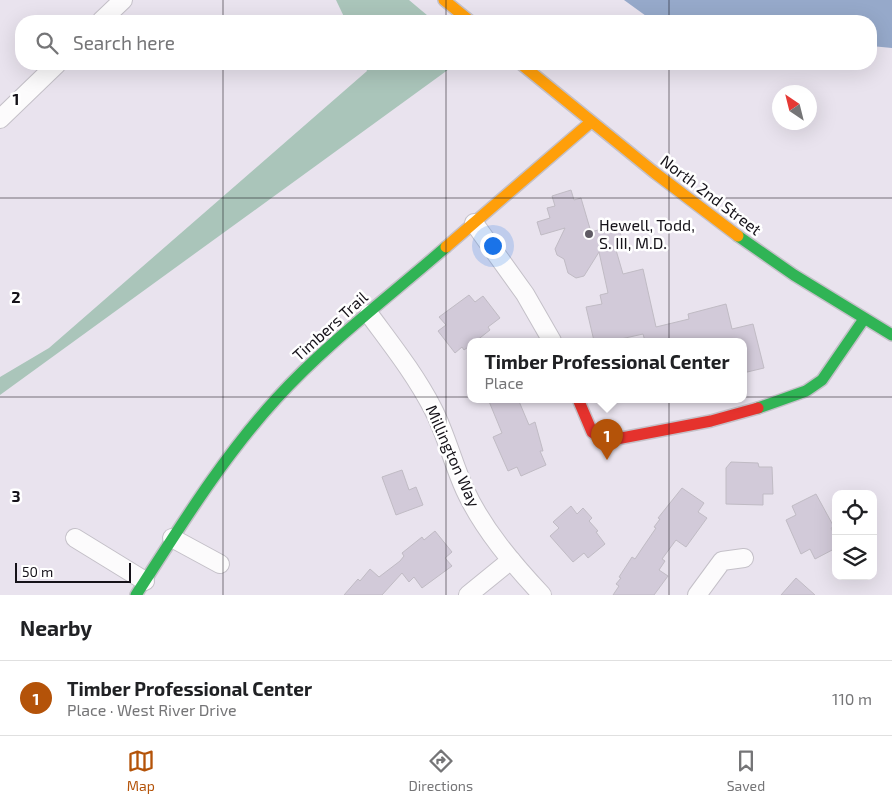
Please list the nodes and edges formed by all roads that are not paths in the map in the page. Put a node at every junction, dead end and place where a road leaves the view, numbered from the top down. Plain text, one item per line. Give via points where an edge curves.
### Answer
1 (123, 0) edge
2 (444, 0) edge
3 (107, 15) edge
4 (463, 15) edge
5 (51, 70) edge
6 (528, 70) edge
7 (0, 119) edge
8 (591, 122) junction
9 (474, 223) junction
10 (369, 314) junction
11 (864, 319) junction
12 (892, 335) edge
13 (550, 338) edge
14 (580, 403) edge
15 (75, 538) dead end
16 (172, 538) junction
17 (744, 558) dead end
18 (511, 560) junction
19 (220, 564) dead end
20 (140, 588) edge
21 (468, 595) edge
22 (542, 595) edge
23 (697, 595) edge

1 - 3 street
2 - 4 street
5 - 7 street
6 - 8 street, North 2nd Street
8 - 9 street, Timbers Trail
8 - 11 street, North 2nd Street via 709,216 824,296
9 - 10 street, Timbers Trail
9 - 13 street via 525,294
10 - 16 street, Timbers Trail via 278,397 240,441
10 - 18 street, Millington Way via 422,388 466,493
11 - 12 street, North 2nd Street
11 - 14 street via 822,380 806,391 758,408 711,421 606,440 592,432
15 - 20 street
16 - 19 street
16 - 20 street, Timbers Trail
17 - 23 street via 722,561
18 - 21 street
18 - 22 street, Millington Way

